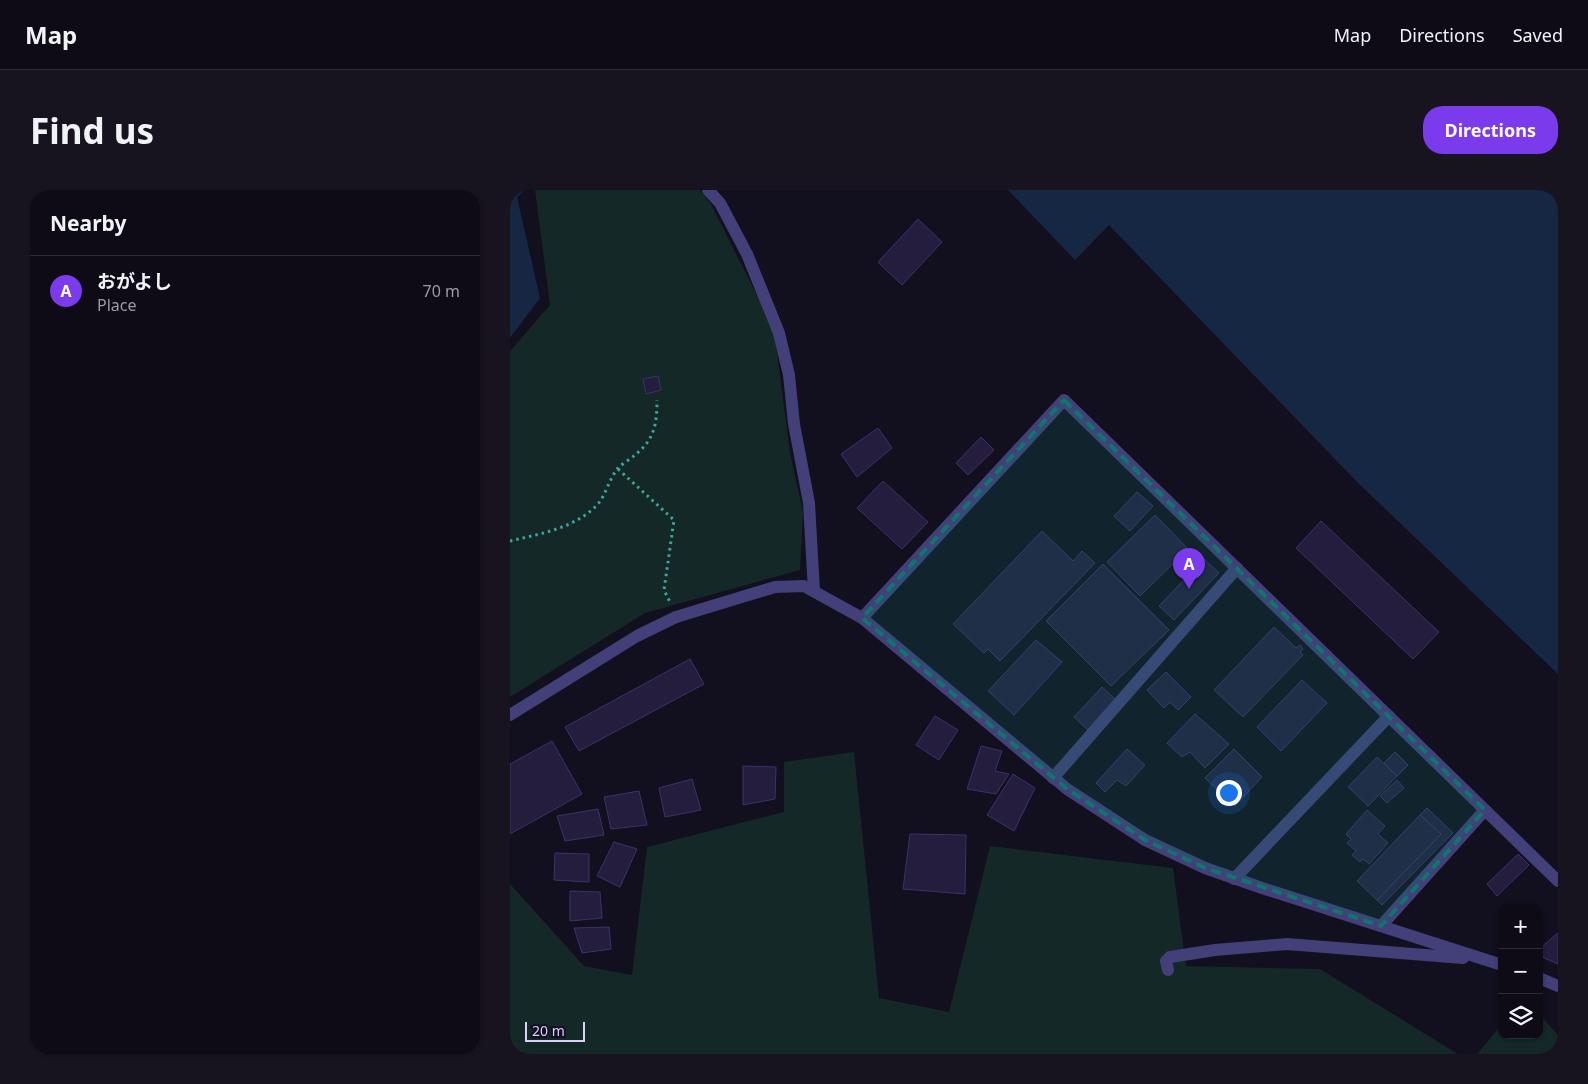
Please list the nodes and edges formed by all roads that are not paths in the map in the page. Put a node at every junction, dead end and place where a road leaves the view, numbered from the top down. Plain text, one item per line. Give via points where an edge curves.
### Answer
1 (708, 190) edge
2 (1237, 568) junction
3 (814, 591) junction
4 (862, 618) junction
5 (510, 715) edge
6 (1389, 716) junction
7 (1053, 778) junction
8 (1485, 810) junction
9 (1234, 878) junction
10 (1558, 880) edge
11 (1381, 926) junction
12 (1483, 959) junction
13 (1498, 964) edge
14 (1168, 970) dead end
15 (1543, 980) edge
16 (1558, 986) edge

1 - 3 street via 720,202 746,254 780,334 809,503
2 - 4 street via 1064,400
2 - 6 street
2 - 7 street
3 - 4 street
3 - 5 street via 804,586 776,587 676,617 637,636
4 - 7 street
6 - 8 street
6 - 9 street
7 - 9 street via 1145,840
8 - 10 street
8 - 11 street
9 - 11 street
11 - 12 street
12 - 13 street
12 - 14 street via 1287,944 1170,957 1166,961
15 - 16 street

